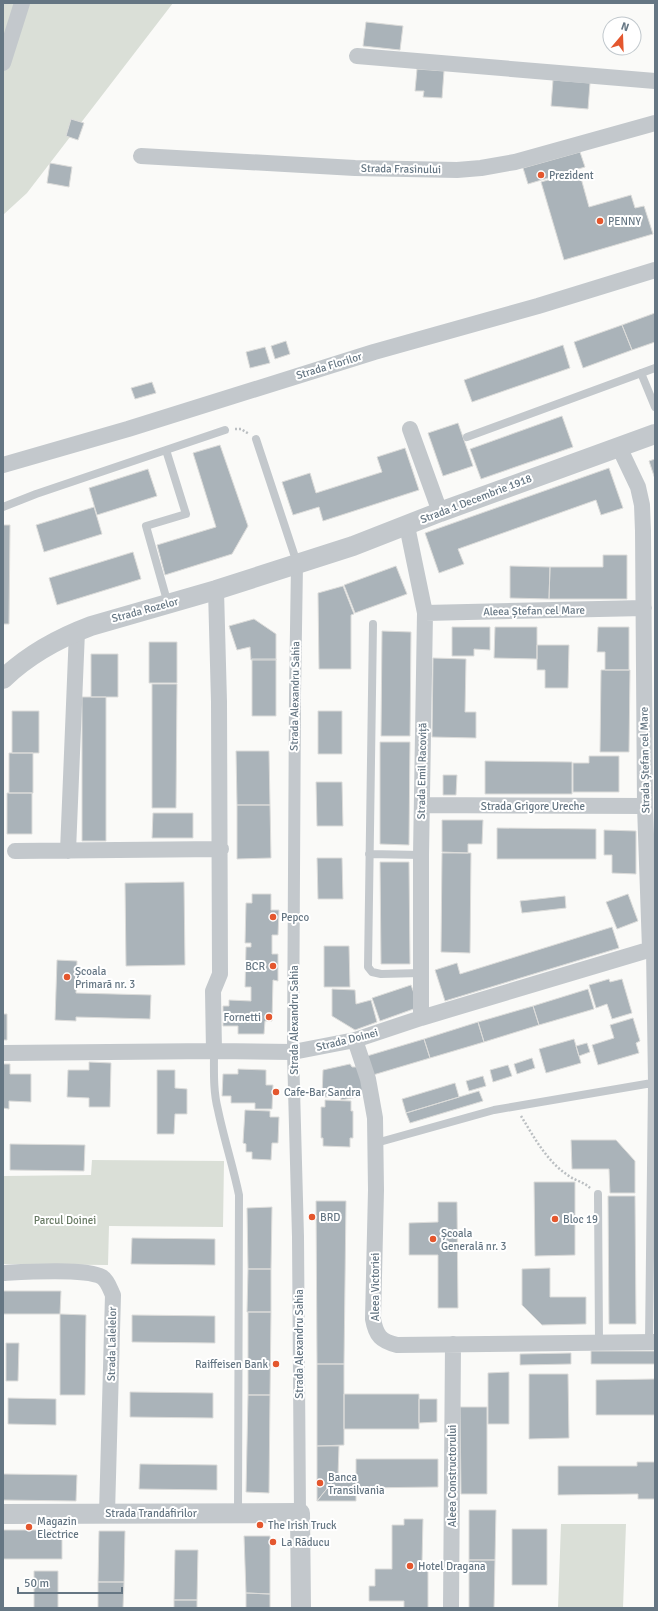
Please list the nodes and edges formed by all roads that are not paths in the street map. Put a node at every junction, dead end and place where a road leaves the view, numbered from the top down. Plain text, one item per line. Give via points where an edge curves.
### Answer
1 (22, 3) edge
2 (357, 56) dead end
3 (3, 63) edge
4 (655, 81) edge
5 (655, 122) edge
6 (141, 156) dead end
7 (655, 270) edge
8 (655, 368) edge
9 (641, 374) junction
10 (655, 407) edge
11 (410, 429) dead end
12 (225, 430) road end
13 (655, 434) edge
14 (467, 437) dead end
15 (256, 439) road end
16 (619, 447) junction
17 (166, 450) junction
18 (3, 465) edge
19 (3, 507) edge
20 (440, 512) junction
21 (407, 526) junction
22 (297, 564) junction
23 (649, 584) edge
24 (216, 590) junction
25 (168, 604) junction
26 (644, 608) junction
27 (425, 613) junction
28 (373, 624) dead end
29 (77, 631) junction
30 (3, 679) edge
31 (650, 732) edge
32 (422, 805) junction
33 (645, 806) junction
34 (15, 850) dead end
35 (68, 850) junction
36 (221, 850) junction
37 (650, 852) edge
38 (369, 854) junction
39 (421, 854) junction
40 (652, 949) edge
41 (421, 974) junction
42 (421, 1018) junction
43 (355, 1040) junction
44 (214, 1051) junction
45 (293, 1052) junction
46 (3, 1053) edge
47 (652, 1084) junction
48 (376, 1143) junction
49 (598, 1194) road end
50 (3, 1273) edge
51 (599, 1342) junction
52 (652, 1342) edge
53 (453, 1344) junction
54 (107, 1513) junction
55 (238, 1513) junction
56 (300, 1513) junction
57 (3, 1514) edge
58 (301, 1608) edge
59 (451, 1608) edge

1 - 3 street
2 - 4 street
5 - 6 street, Strada Frasinului via 515,162 457,170 355,168
7 - 18 street, Strada Florilor
8 - 9 lane
9 - 10 lane
9 - 14 lane
11 - 20 street
12 - 17 lane
13 - 16 street, Strada 1 Decembrie 1918
15 - 22 lane, Strada Alexandru Sahia
16 - 20 street, Strada 1 Decembrie 1918
16 - 23 street, Strada Ștefan cel Mare via 638,487 642,505
17 - 19 lane
17 - 25 lane via 186,514 146,526
20 - 21 street, Strada 1 Decembrie 1918
21 - 22 street, Strada 1 Decembrie 1918
21 - 27 street, Strada Emil Racoviță
22 - 24 street, Strada Rozelor
22 - 45 street, Strada Alexandru Sahia
23 - 26 street, Strada Ștefan cel Mare
24 - 25 street, Strada Rozelor
24 - 36 street
25 - 29 street, Strada Rozelor
26 - 27 street, Aleea Ștefan cel Mare
26 - 31 street, Strada Ștefan cel Mare
27 - 32 street, Strada Emil Racoviță
28 - 38 lane
29 - 30 street, Strada Rozelor via 24,661
29 - 35 street
31 - 33 street, Strada Ștefan cel Mare
32 - 33 street, Strada Grigore Ureche
32 - 39 street, Strada Emil Racoviță
33 - 37 street, Strada Ștefan cel Mare
34 - 35 street
35 - 36 street
36 - 44 street via 220,974 213,991
37 - 40 street, Strada Ștefan cel Mare
38 - 39 lane
38 - 41 lane via 368,967 372,972 380,974
39 - 41 street, Strada Emil Racoviță
40 - 42 street, Strada Doinei
40 - 47 lane, Strada Ștefan cel Mare
41 - 42 street, Strada Emil Racoviță
42 - 43 street, Strada Doinei
43 - 45 street, Strada Doinei
43 - 48 street, Aleea Victoriei via 372,1097
44 - 45 street, Strada Doinei
44 - 46 street, Strada Doinei
44 - 55 lane via 218,1110 239,1195
45 - 56 street, Strada Alexandru Sahia via 298,1237
47 - 48 lane via 494,1110
47 - 52 lane, Strada Ștefan cel Mare
48 - 53 street, Aleea Victoriei via 373,1319 376,1331 385,1342 397,1345
49 - 51 lane
50 - 54 street, Strada Lalelelor via 87,1274 102,1277 109,1285 113,1295
51 - 52 street, Aleea Victoriei
51 - 53 street, Aleea Victoriei
53 - 59 street, Aleea Constructorului
54 - 55 street, Strada Trandafirilor
54 - 57 street, Strada Trandafirilor
55 - 56 street, Strada Trandafirilor
56 - 58 street, Strada Alexandru Sahia

